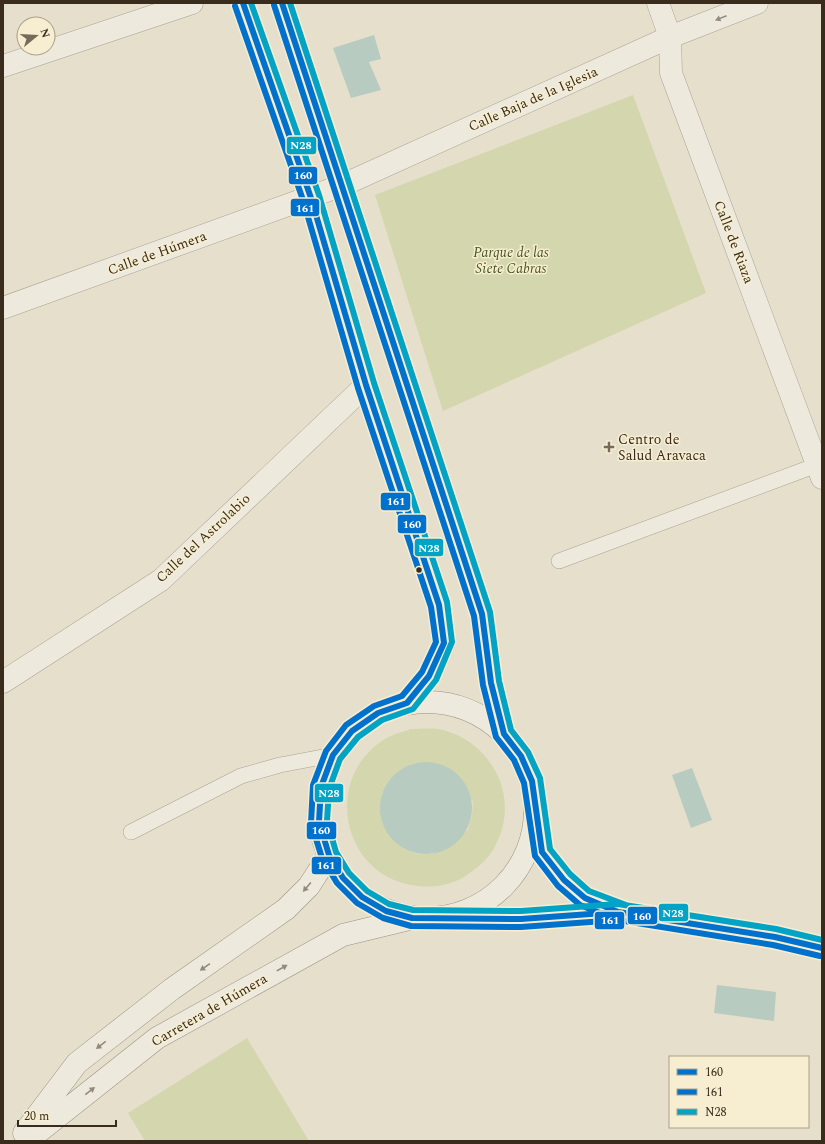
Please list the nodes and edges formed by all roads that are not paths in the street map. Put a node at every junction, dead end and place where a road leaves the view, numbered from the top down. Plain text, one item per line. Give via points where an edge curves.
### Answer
1 (192, 3) edge
2 (243, 3) edge
3 (282, 3) edge
4 (658, 3) edge
5 (757, 3) edge
6 (670, 37) junction
7 (3, 66) edge
8 (343, 185) junction
9 (311, 198) junction
10 (3, 308) edge
11 (366, 385) junction
12 (820, 471) edge
13 (559, 561) dead end
14 (3, 682) edge
15 (407, 703) junction
16 (504, 734) junction
17 (333, 755) junction
18 (536, 809) junction
19 (131, 832) dead end
20 (329, 855) junction
21 (618, 912) junction
22 (412, 918) junction
23 (441, 918) junction
24 (822, 948) edge
25 (17, 1141) edge
26 (27, 1141) edge

1 - 7 street
2 - 9 street
3 - 8 street
4 - 6 street, Calle de Riaza
5 -> 6 street, Calle Baja de la Iglesia
6 - 8 street, Calle Baja de la Iglesia
6 - 12 street, Calle de Riaza via 671,74
8 - 9 street, Calle Baja de la Iglesia
8 - 16 street via 482,614 491,683
9 - 10 street, Calle de Húmera
9 - 11 street
11 - 14 street, Calle del Astrolabio via 161,580
11 - 15 street via 438,605 444,644 429,676
12 - 13 lane
15 - 16 street via 433,702 459,706 484,717
15 - 17 street via 378,713 352,731
16 - 18 street via 521,756 532,781
17 - 19 lane via 240,776
17 - 20 street via 321,787 320,822
18 - 21 street via 542,852 556,872 585,898
18 - 23 street via 532,840 519,869 498,893 471,910
20 - 22 street via 342,878 362,897 386,911
20 -> 25 street via 309,886 286,909 172,989 78,1063
21 - 23 street via 521,919
21 - 24 street via 775,937
22 - 23 street
26 -> 22 street, Carretera de Húmera via 157,1038 342,935

